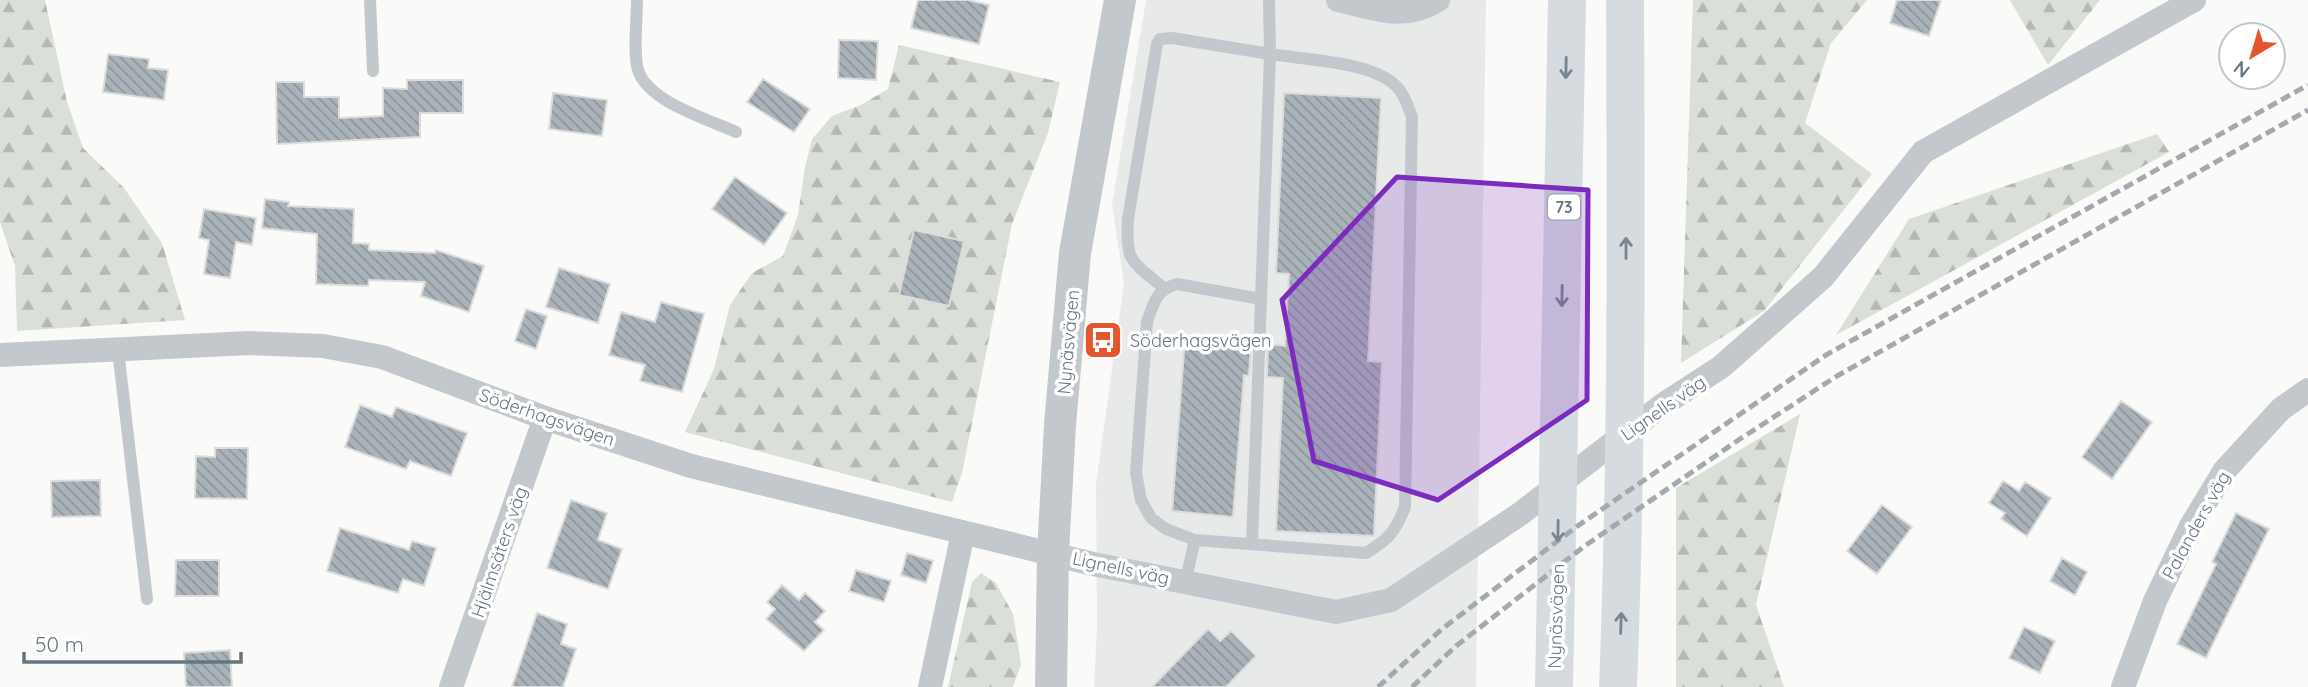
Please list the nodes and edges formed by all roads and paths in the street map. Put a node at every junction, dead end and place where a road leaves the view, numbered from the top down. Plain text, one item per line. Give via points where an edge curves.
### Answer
1 (370, 0) edge
2 (637, 0) edge
3 (1120, 0) edge
4 (1269, 0) edge
5 (1338, 0) edge
6 (1438, 0) edge
7 (1567, 0) edge
8 (1625, 0) edge
9 (2194, 0) edge
10 (1270, 54) junction
11 (373, 71) dead end
12 (736, 132) dead end
13 (1164, 288) junction
14 (1261, 299) junction
15 (118, 350) junction
16 (0, 355) edge
17 (2308, 390) edge
18 (545, 418) junction
19 (963, 533) junction
20 (1195, 540) junction
21 (1252, 544) junction
22 (1054, 553) junction
23 (1185, 583) junction
24 (148, 599) dead end
25 (451, 687) edge
26 (930, 687) edge
27 (1051, 687) edge
28 (1554, 687) edge
29 (1618, 687) edge
30 (2123, 687) edge

1 - 11 lane
2 - 12 lane via 637,68 643,83 657,96
3 - 22 street, Nynäsvägen via 1075,253
4 - 10 lane
5 - 6 street via 1396,14
7 -> 28 highway, Nynäsvägen / 73
29 -> 8 highway via 1626,366
9 - 23 street, Lignells väg via 1923,152 1823,277 1721,367 1664,404 1520,514 1391,600 1336,612
10 - 13 lane via 1172,38 1160,39 1157,44 1126,245 1133,263
10 - 14 lane
10 - 21 lane via 1379,74 1398,88 1412,117 1405,507 1396,530 1366,553
13 - 14 lane via 1177,284
13 - 20 lane via 1147,322 1136,473 1141,500 1151,518
14 - 21 lane
15 - 16 street, Söderhagsvägen
15 - 18 street, Söderhagsvägen via 250,343 323,346 382,357
15 - 24 lane
17 - 30 street, Palanders väg via 2281,409 2225,470 2155,601
18 - 19 street, Söderhagsvägen via 691,467
18 - 25 street, Hjälmsäters väg
19 - 22 street, Söderhagsvägen
19 - 26 street
20 - 21 lane
20 - 23 lane
22 - 23 street, Lignells väg
22 - 27 street, Nynäsvägen

